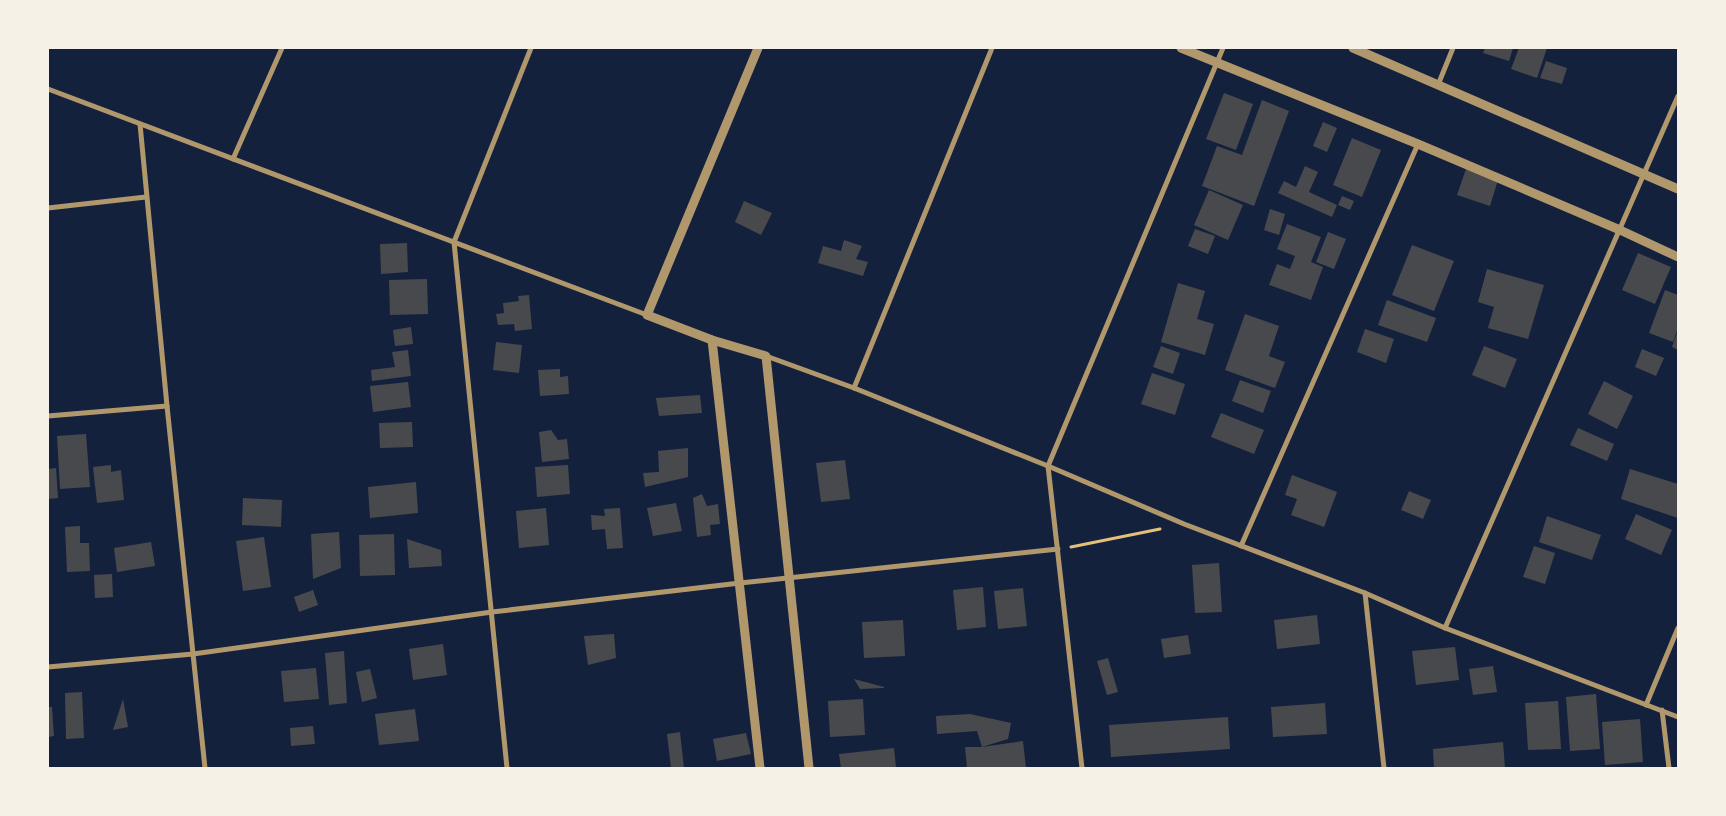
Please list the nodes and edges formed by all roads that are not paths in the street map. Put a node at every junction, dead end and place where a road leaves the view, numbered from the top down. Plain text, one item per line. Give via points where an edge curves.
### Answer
1 (282, 48) edge
2 (530, 48) edge
3 (758, 48) edge
4 (992, 48) edge
5 (1181, 48) edge
6 (1223, 48) edge
7 (1353, 48) edge
8 (1453, 48) edge
9 (1216, 63) junction
10 (1438, 85) junction
11 (48, 89) edge
12 (1678, 96) edge
13 (140, 124) junction
14 (1418, 144) junction
15 (233, 159) junction
16 (1644, 174) junction
17 (1678, 189) edge
18 (146, 197) junction
19 (48, 208) edge
20 (1620, 230) junction
21 (454, 242) junction
22 (1678, 257) edge
23 (647, 315) junction
24 (712, 340) junction
25 (766, 356) junction
26 (854, 388) junction
27 (166, 406) junction
28 (48, 416) edge
29 (1048, 466) junction
30 (1241, 546) junction
31 (1058, 549) junction
32 (789, 578) junction
33 (740, 583) junction
34 (1365, 593) junction
35 (492, 612) junction
36 (1445, 628) junction
37 (1678, 628) edge
38 (193, 654) junction
39 (48, 667) edge
40 (1646, 705) junction
41 (1662, 710) junction
42 (1678, 717) edge
43 (205, 768) edge
44 (507, 768) edge
45 (760, 768) edge
46 (809, 768) edge
47 (1082, 768) edge
48 (1384, 768) edge
49 (1669, 768) edge

1 - 15 street
2 - 21 street
3 - 23 street
4 - 26 street
5 - 9 street
6 - 9 street
7 - 10 street
8 - 10 street
9 - 14 street
9 - 29 street
10 - 16 street
11 - 13 street
12 - 16 street
13 - 15 street
13 - 18 street
14 - 20 street
14 - 30 street
15 - 21 street
16 - 17 street
16 - 20 street
18 - 19 street
18 - 27 street
20 - 22 street
20 - 36 street
21 - 23 street
21 - 35 street
23 - 24 street
24 - 25 street
24 - 33 street
25 - 26 street
25 - 32 street
26 - 29 street
27 - 28 street
27 - 38 street
29 - 30 street
29 - 31 street
30 - 34 street
31 - 32 street
31 - 47 street
32 - 33 street
32 - 46 street
33 - 35 street
33 - 45 street
34 - 36 street
34 - 48 street
35 - 38 street
35 - 44 street
36 - 40 street
37 - 40 street
38 - 39 street
38 - 43 street
40 - 41 street
41 - 42 street
41 - 49 street

